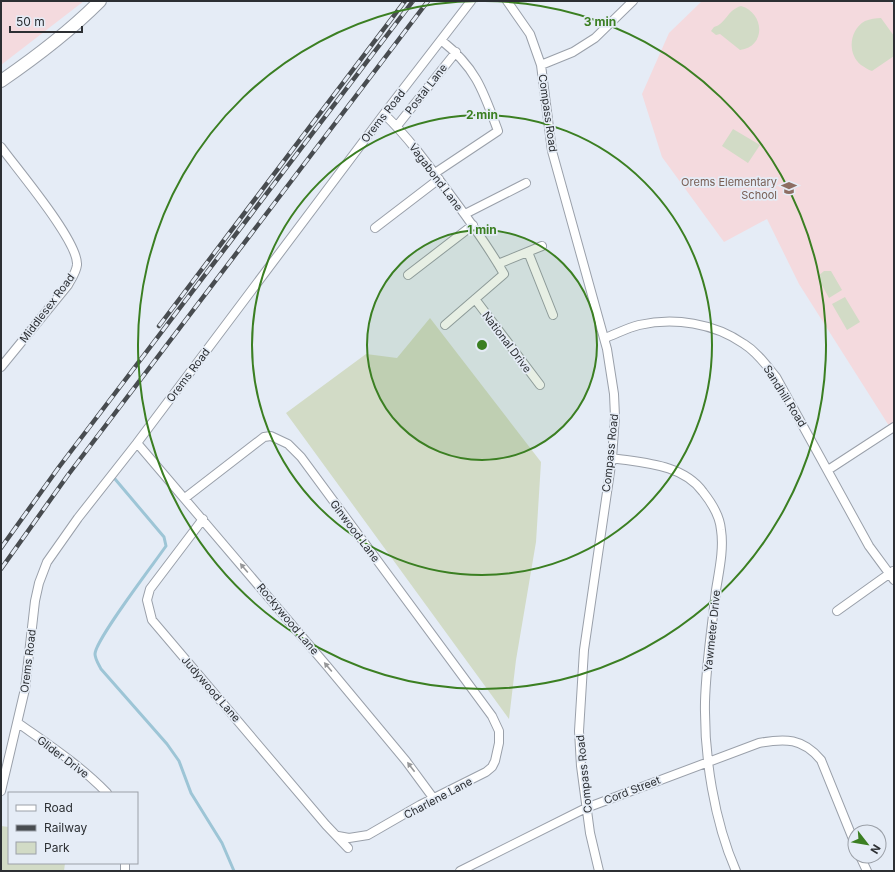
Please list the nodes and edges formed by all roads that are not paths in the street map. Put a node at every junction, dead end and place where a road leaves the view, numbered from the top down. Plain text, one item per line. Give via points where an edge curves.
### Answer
1 (100, 1) edge
2 (471, 1) edge
3 (507, 1) edge
4 (633, 1) edge
5 (441, 40) junction
6 (456, 52) junction
7 (541, 65) junction
8 (1, 81) edge
9 (384, 114) junction
10 (397, 126) junction
11 (1, 147) edge
12 (437, 176) junction
13 (526, 183) dead end
14 (465, 214) junction
15 (473, 225) junction
16 (375, 228) dead end
17 (542, 246) dead end
18 (528, 252) junction
19 (498, 264) junction
20 (408, 275) dead end
21 (475, 299) junction
22 (553, 315) dead end
23 (445, 325) dead end
24 (604, 338) junction
25 (1, 352) edge
26 (6, 359) junction
27 (1, 367) edge
28 (540, 384) dead end
29 (894, 427) edge
30 (137, 443) junction
31 (612, 458) junction
32 (828, 470) junction
33 (185, 498) junction
34 (203, 520) junction
35 (892, 575) edge
36 (837, 612) dead end
37 (495, 721) joint
38 (18, 723) junction
39 (709, 761) junction
40 (1, 791) edge
41 (106, 792) edge
42 (434, 799) junction
43 (586, 808) junction
44 (847, 824) edge
45 (338, 836) junction
46 (348, 848) dead end
47 (460, 871) edge
48 (600, 871) edge
49 (736, 871) edge

1 - 8 main road via 70,28
2 - 5 street, Orems Road
3 - 7 street, Compass Road via 530,34
4 - 7 street via 595,38 573,52
5 - 6 street
5 - 9 street, Orems Road
6 - 10 street, Postal Lane
6 - 12 street via 472,70 487,98 498,131
7 - 24 street, Compass Road via 552,151
9 - 10 street, Vagabond Lane
9 - 30 street, Orems Road
10 - 12 street, Vagabond Lane
11 - 26 street, Middlesex Road via 62,230 74,251 77,265 68,285
12 - 14 street, Vagabond Lane
12 - 16 street
13 - 14 street
14 - 15 street, Vagabond Lane
15 - 19 street, Vagabond Lane
15 - 20 street
17 - 18 street
18 - 19 street
18 - 22 street
19 - 21 street via 504,274
21 - 23 street
21 - 28 street, National Drive
24 - 31 street, Compass Road via 613,387 615,417
24 - 32 street, Sandhill Road via 639,325 684,322 720,331 745,344 762,359 776,377
25 - 26 street
26 - 27 street, Middlesex Road
29 - 32 street
30 - 33 street, Rockywood Lane
30 - 38 street, Orems Road via 70,529 44,570 35,601 25,689
31 - 39 street, Yawmeter Drive via 669,468 683,474 703,491 717,515 722,541 709,642 705,701
31 - 43 street, Compass Road via 580,694 580,766
32 - 35 street, Sandhill Road via 869,546
33 - 34 street, Rockywood Lane
33 - 37 street, Ginwood Lane via 264,437 271,436 288,444 301,457
42 -> 34 street, Rockywood Lane via 406,761
34 - 45 street, Judywood Lane via 150,588 147,600 152,620
35 - 36 street
37 - 42 street, Charlene Lane via 499,730 492,767
38 - 40 street, Orems Road
38 - 41 street, Glider Drive via 53,747
39 - 43 street, Cord Street
39 - 44 street, Cord Street via 777,739 798,742 812,750 821,760
39 - 49 street, Yawmeter Drive via 724,840
42 - 45 street, Charlene Lane via 368,836
43 - 47 street, Cord Street
43 - 48 street, Compass Road
45 - 46 street, Judywood Lane

